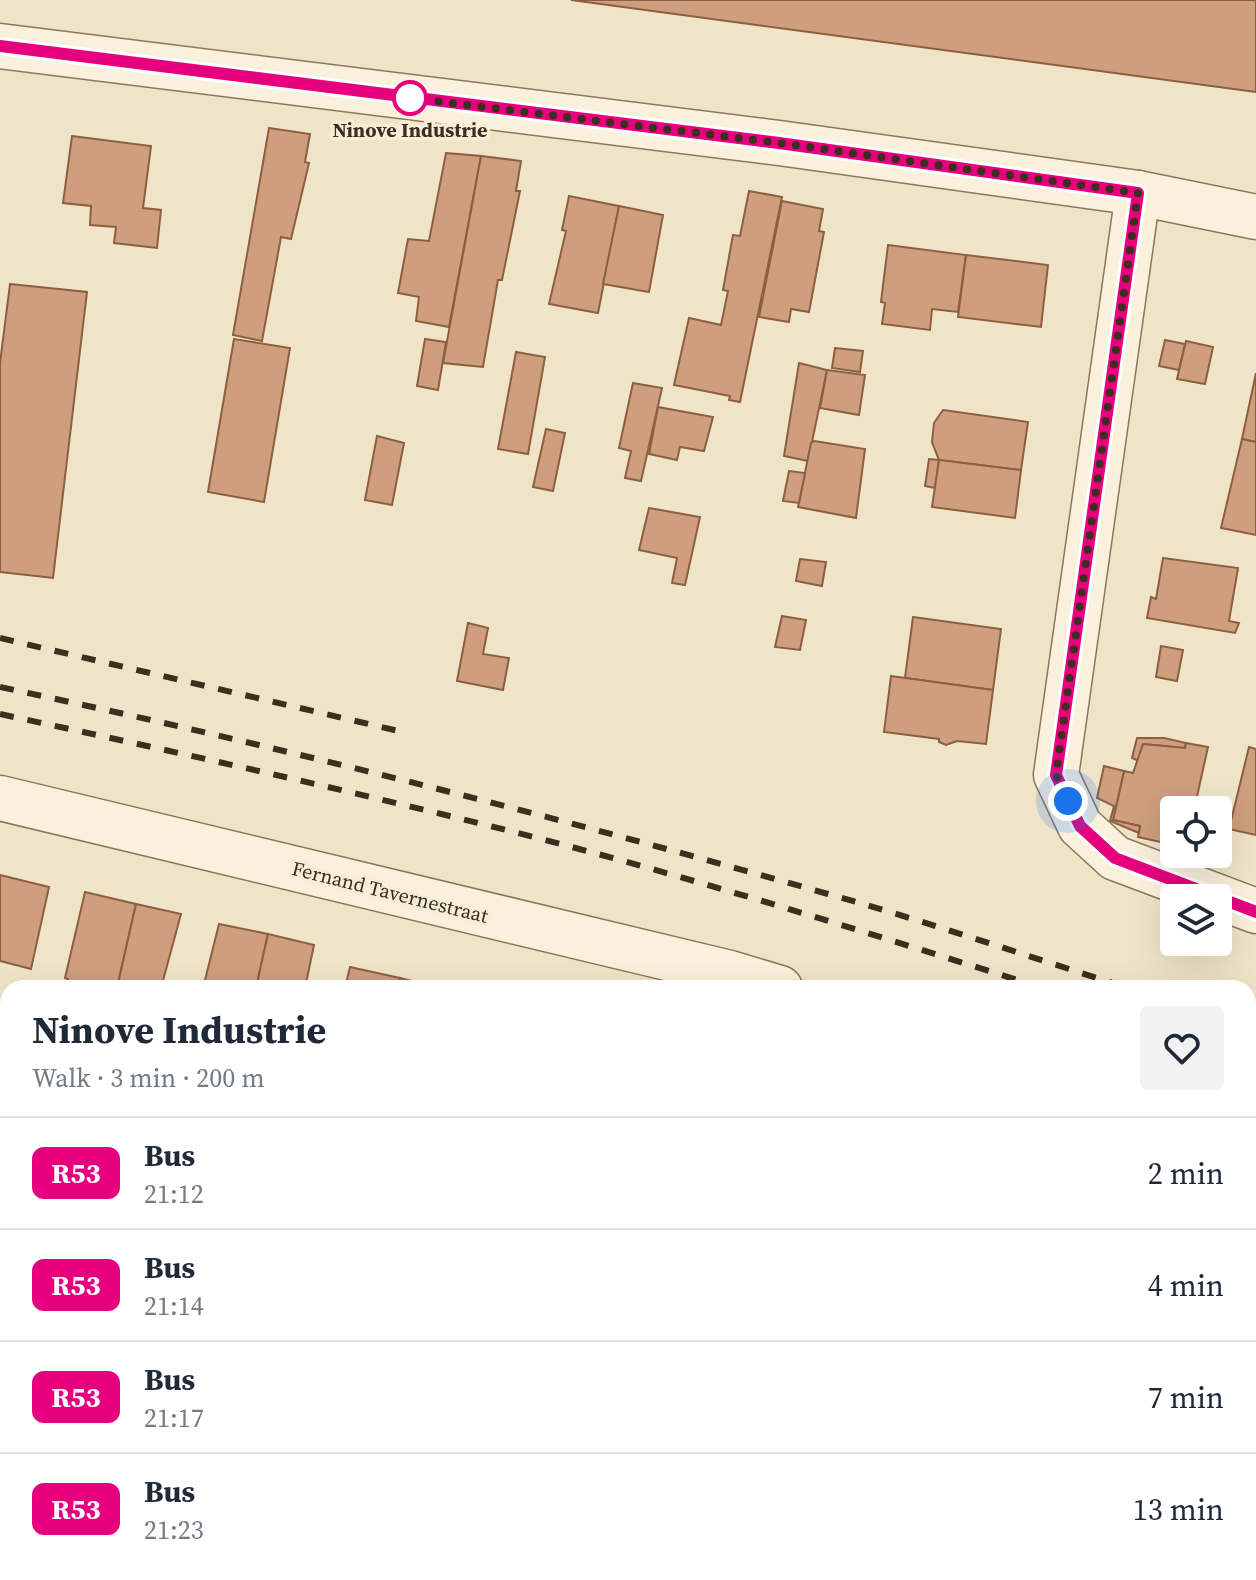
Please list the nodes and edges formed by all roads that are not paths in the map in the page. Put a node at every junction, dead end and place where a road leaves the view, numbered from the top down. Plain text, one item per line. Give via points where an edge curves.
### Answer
1 (0, 46) edge
2 (1138, 193) junction
3 (1256, 217) edge
4 (0, 798) edge
5 (1256, 911) edge
6 (752, 980) edge

1 - 2 street
2 - 3 street
2 - 5 street via 1056,775 1080,826 1115,858
4 - 6 street, Fernand Tavernestraat

